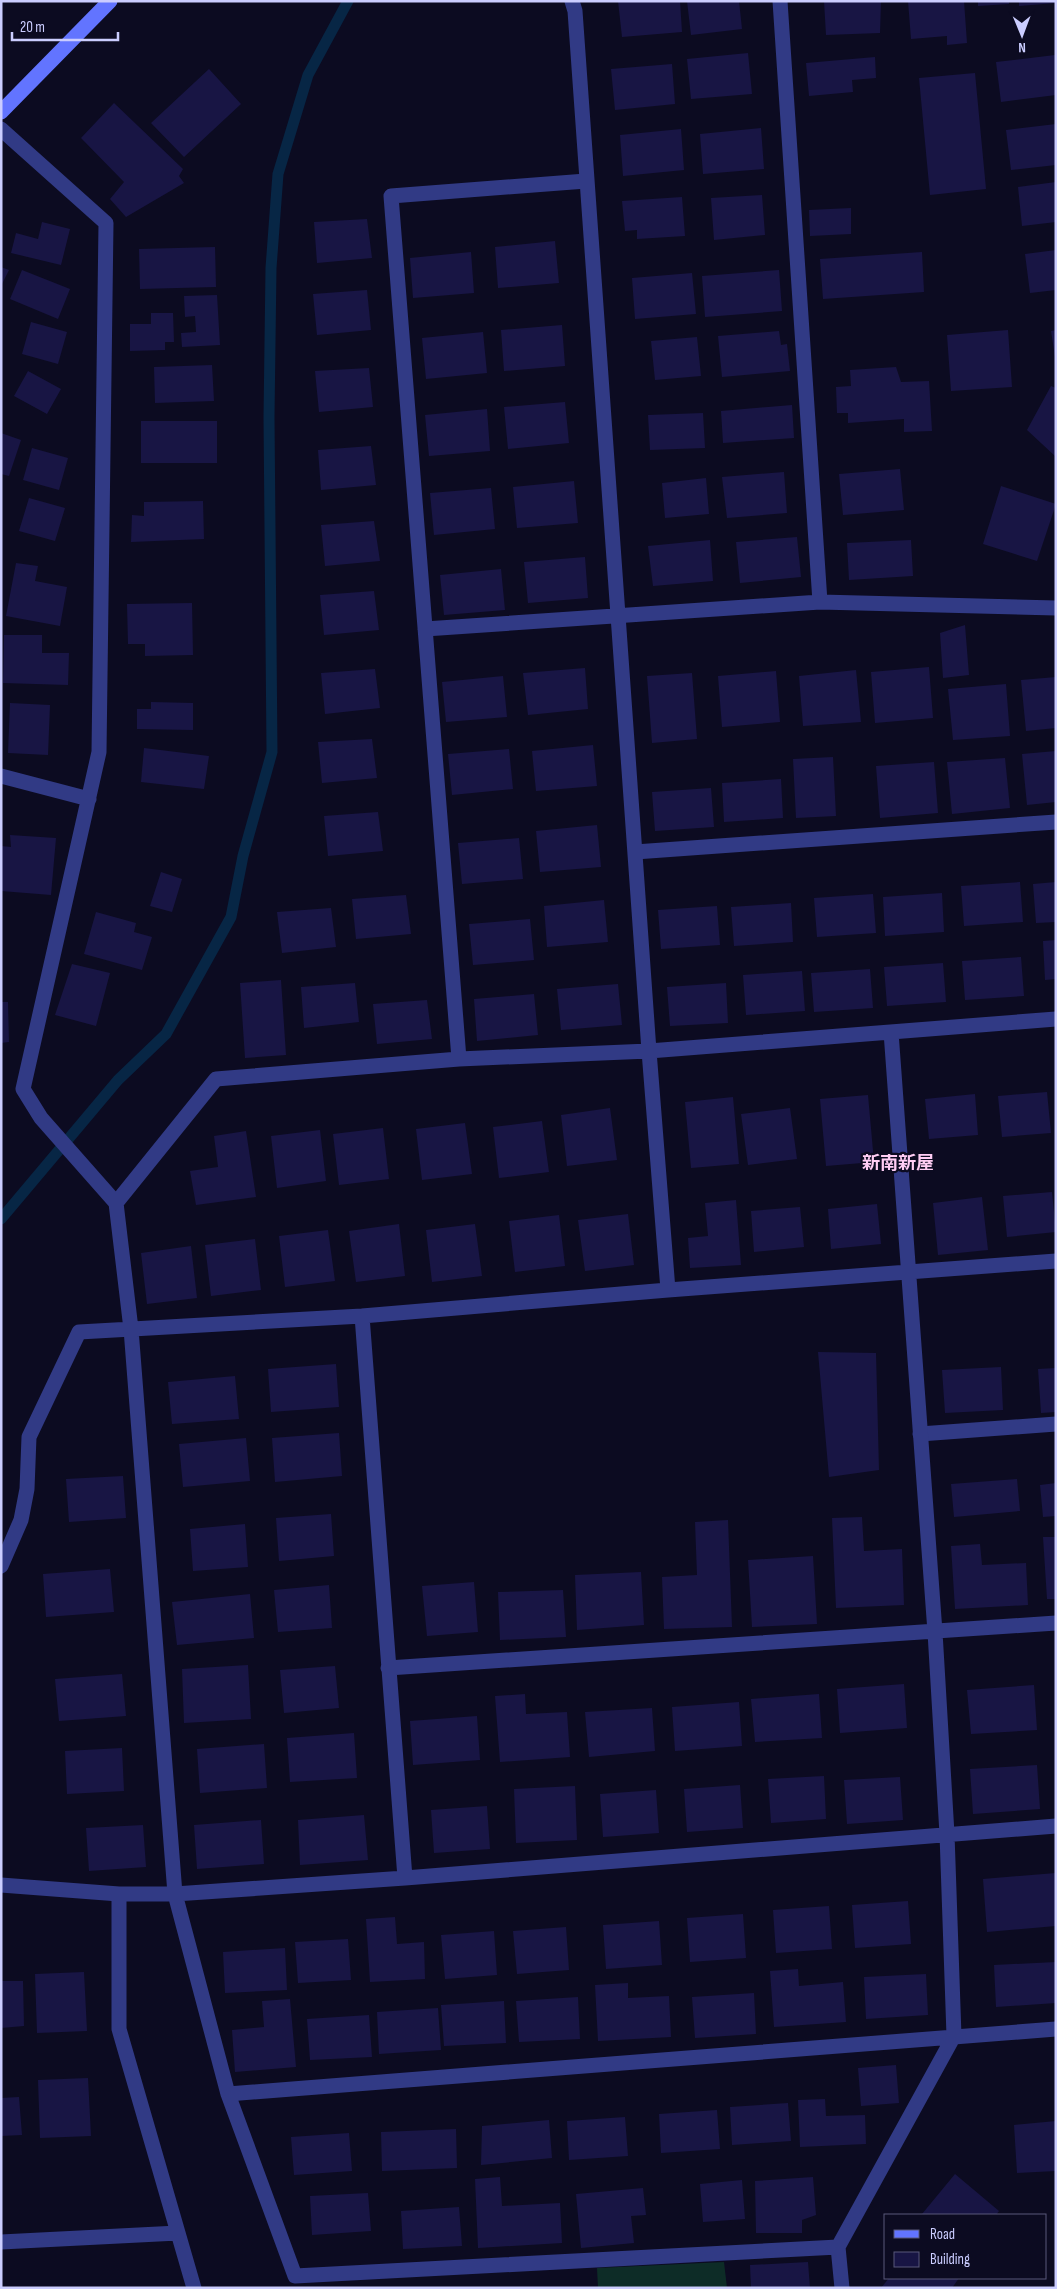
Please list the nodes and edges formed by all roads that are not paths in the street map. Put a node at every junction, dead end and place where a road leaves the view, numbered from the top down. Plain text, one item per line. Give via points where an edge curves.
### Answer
1 (110, 1) edge
2 (572, 1) edge
3 (780, 1) edge
4 (1, 112) edge
5 (1, 129) edge
6 (586, 181) junction
7 (820, 602) junction
8 (1056, 608) edge
9 (618, 614) junction
10 (425, 629) junction
11 (1, 776) edge
12 (89, 798) junction
13 (1056, 822) edge
14 (635, 852) junction
15 (1056, 1019) edge
16 (891, 1032) junction
17 (648, 1052) junction
18 (459, 1060) junction
19 (116, 1203) junction
20 (1056, 1261) edge
21 (909, 1272) junction
22 (668, 1290) junction
23 (362, 1316) junction
24 (130, 1328) junction
25 (1056, 1424) edge
26 (920, 1434) junction
27 (1, 1566) edge
28 (1056, 1623) edge
29 (935, 1632) junction
30 (388, 1668) junction
31 (1056, 1826) edge
32 (947, 1834) junction
33 (405, 1878) junction
34 (1, 1885) edge
35 (119, 1894) junction
36 (174, 1894) junction
37 (1056, 2029) edge
38 (954, 2036) junction
39 (228, 2094) junction
40 (178, 2233) junction
41 (1, 2242) edge
42 (838, 2247) junction
43 (194, 2288) edge
44 (842, 2288) edge

1 - 4 main road
2 - 6 street
3 - 7 street
5 - 12 street via 106,223 99,752
6 - 9 street
6 - 10 street via 391,196
7 - 8 street
7 - 9 street
9 - 10 street
9 - 14 street
10 - 18 street
11 - 12 street
12 - 19 street via 24,1089 40,1118
13 - 14 street
14 - 17 street
15 - 16 street
16 - 17 street
16 - 21 street
17 - 18 street
17 - 22 street
18 - 19 street via 216,1078
19 - 24 street
20 - 21 street
21 - 22 street
21 - 26 street
22 - 23 street
23 - 24 street
23 - 30 street
24 - 27 street via 79,1332 29,1437 21,1520
24 - 36 street
25 - 26 street
26 - 29 street
28 - 29 street
29 - 30 street
29 - 32 street
30 - 33 street
31 - 32 street
32 - 33 street
32 - 38 street
33 - 36 street
34 - 35 street
35 - 36 street
35 - 40 street via 119,2029
36 - 39 street
37 - 38 street
38 - 39 street
38 - 42 street
39 - 42 street via 295,2276
40 - 41 street
40 - 43 street
42 - 44 street

